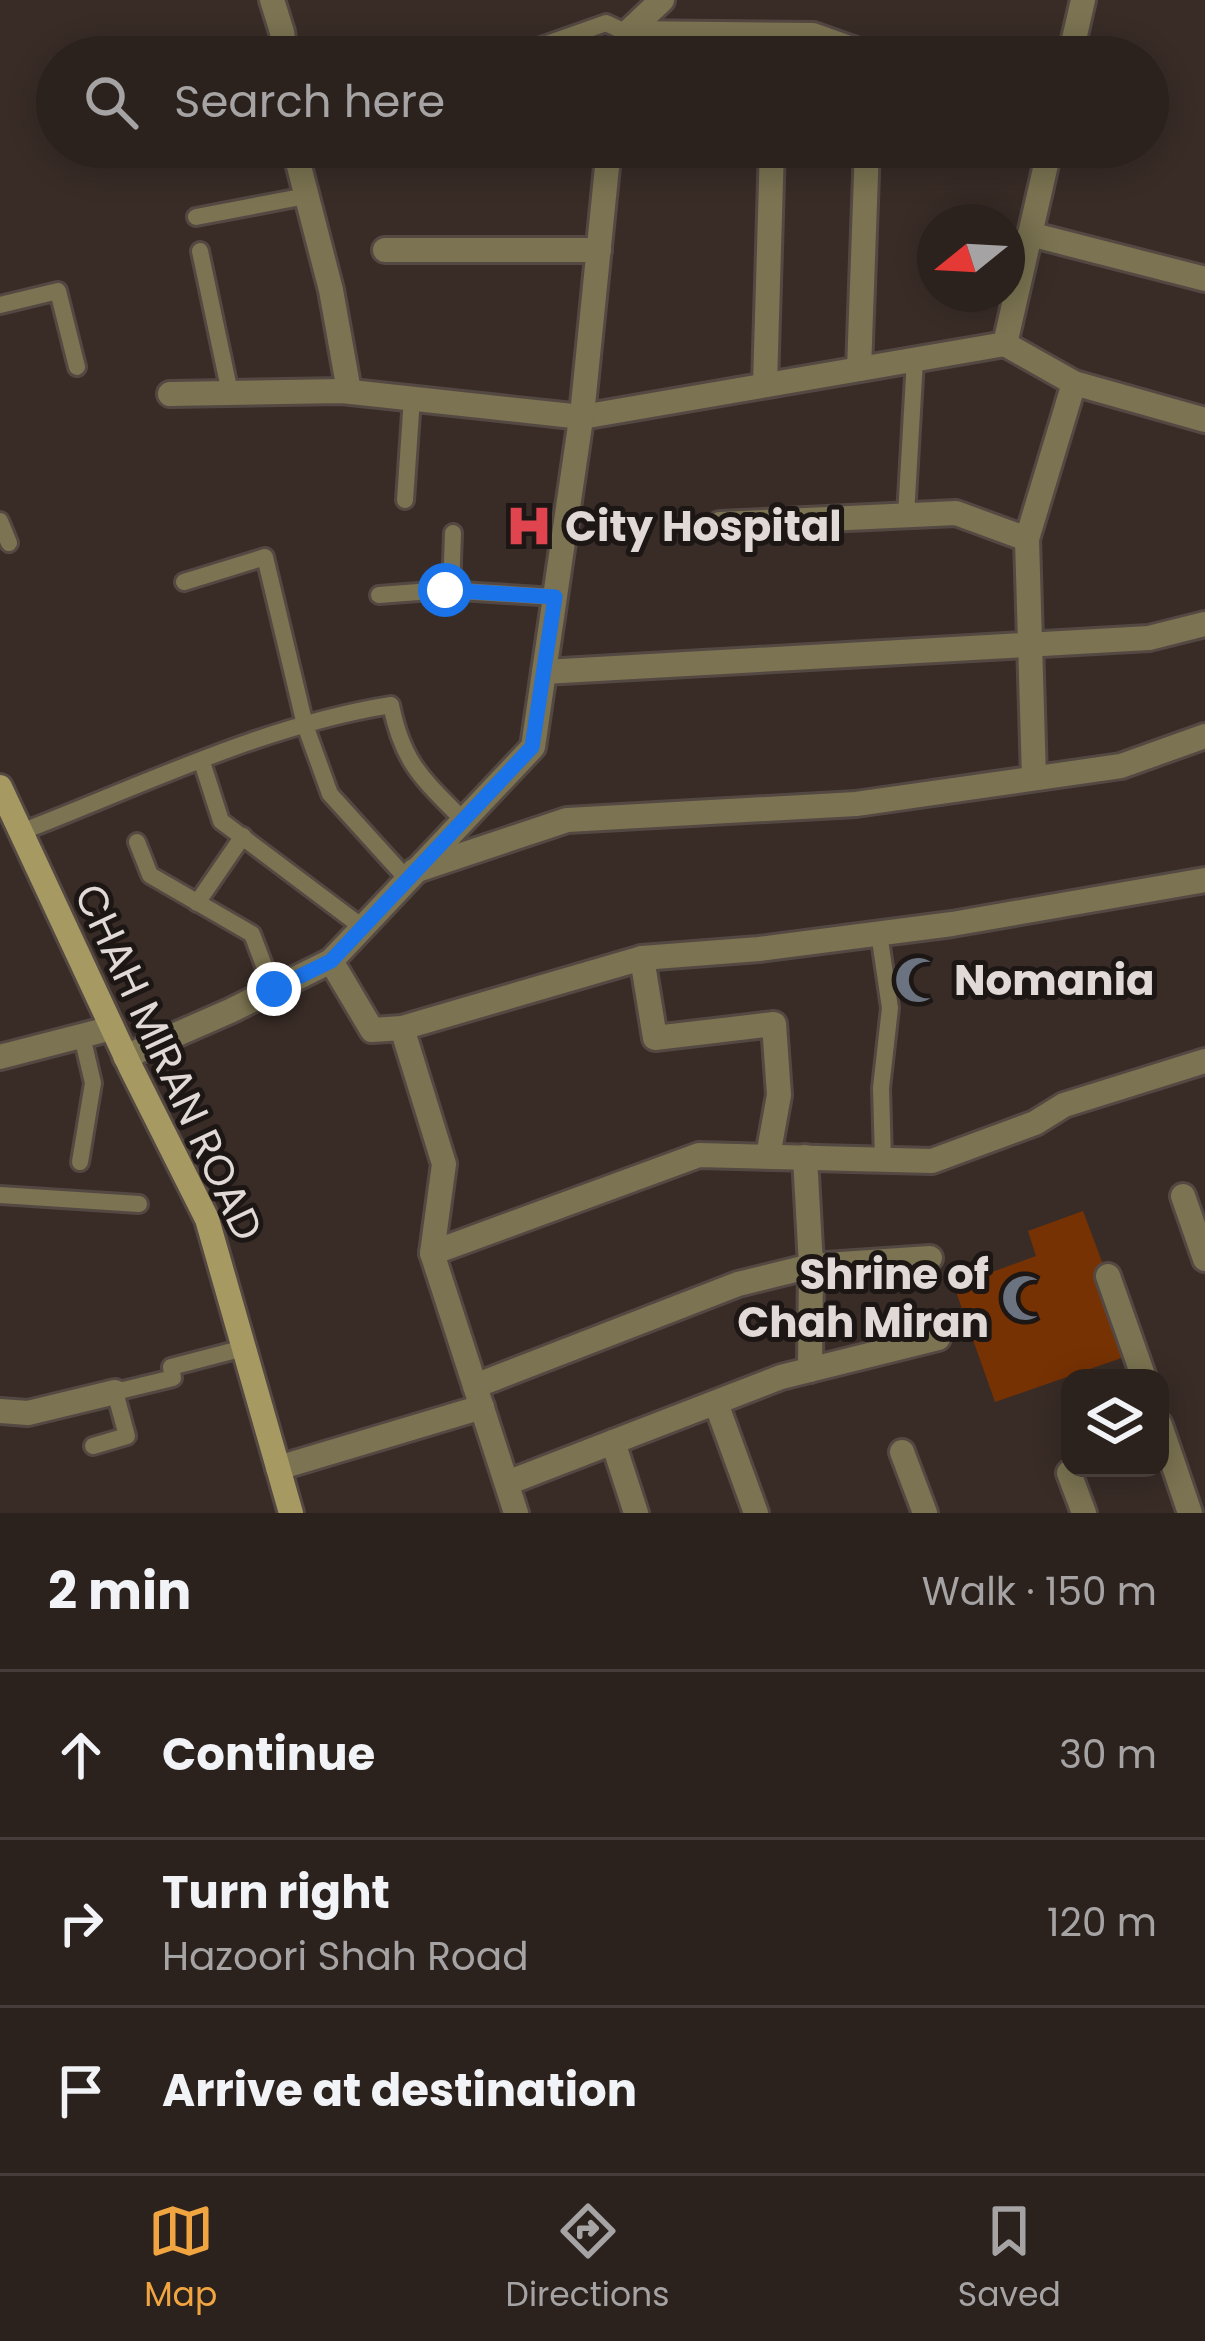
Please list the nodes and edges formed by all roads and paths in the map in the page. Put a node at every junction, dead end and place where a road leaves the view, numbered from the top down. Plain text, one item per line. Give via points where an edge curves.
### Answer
1 (272, 0) edge
2 (662, 0) edge
3 (1083, 0) edge
4 (282, 36) edge
5 (569, 36) edge
6 (617, 36) edge
7 (632, 36) edge
8 (1075, 36) edge
9 (299, 168) edge
10 (607, 168) edge
11 (771, 168) edge
12 (866, 168) edge
13 (1045, 168) edge
14 (306, 196) junction
15 (196, 217) dead end
16 (1030, 235) junction
17 (385, 250) dead end
18 (599, 250) junction
19 (200, 251) dead end
20 (1205, 279) edge
21 (0, 305) edge
22 (1005, 344) junction
23 (915, 359) junction
24 (77, 367) dead end
25 (859, 369) junction
26 (1075, 383) junction
27 (765, 385) junction
28 (349, 391) junction
29 (230, 393) junction
30 (170, 394) dead end
31 (412, 398) junction
32 (581, 417) junction
33 (1205, 420) edge
34 (405, 500) dead end
35 (906, 516) junction
36 (0, 521) edge
37 (720, 524) dead end
38 (453, 533) dead end
39 (1027, 539) junction
40 (9, 543) dead end
41 (184, 582) dead end
42 (452, 590) junction
43 (379, 595) dead end
44 (555, 597) junction
45 (1205, 624) edge
46 (1030, 645) junction
47 (544, 672) junction
48 (305, 725) junction
49 (1205, 736) edge
50 (202, 762) junction
51 (1034, 778) junction
52 (0, 788) edge
53 (464, 820) junction
54 (21, 832) junction
55 (243, 836) junction
56 (137, 842) dead end
57 (410, 875) junction
58 (1205, 880) edge
59 (197, 902) junction
60 (362, 927) junction
61 (879, 934) junction
62 (642, 958) junction
63 (331, 961) junction
64 (274, 989) junction
65 (112, 1028) junction
66 (402, 1028) junction
67 (82, 1036) junction
68 (0, 1057) edge
69 (125, 1057) junction
70 (1205, 1061) edge
71 (768, 1156) junction
72 (805, 1157) junction
73 (883, 1160) junction
74 (80, 1162) dead end
75 (0, 1195) edge
76 (1183, 1196) dead end
77 (139, 1204) dead end
78 (432, 1253) junction
79 (930, 1258) dead end
80 (1205, 1259) edge
81 (811, 1266) junction
82 (1108, 1276) dead end
83 (938, 1338) dead end
84 (244, 1348) junction
85 (1141, 1369) edge
86 (809, 1370) junction
87 (115, 1392) junction
88 (478, 1396) junction
89 (716, 1403) junction
90 (0, 1411) edge
91 (613, 1442) junction
92 (93, 1445) dead end
93 (1169, 1451) edge
94 (902, 1452) dead end
95 (278, 1468) junction
96 (1070, 1477) edge
97 (507, 1484) junction
98 (291, 1513) edge
99 (516, 1513) edge
100 (636, 1513) edge
101 (756, 1513) edge
102 (925, 1513) edge
103 (1084, 1513) edge
104 (1190, 1513) edge

1 - 4 street
2 - 7 street
3 - 8 street
5 - 6 lane via 606,23
9 - 14 street
10 - 18 street
11 - 27 street
12 - 25 street
13 - 16 street
14 - 15 lane
14 - 28 street
16 - 20 street
16 - 22 street
17 - 18 street
18 - 32 street
19 - 29 lane
21 - 24 lane via 58,291
22 - 23 street
22 - 26 street
23 - 25 street
23 - 35 lane
25 - 27 street
26 - 33 street
26 - 39 street
27 - 32 street
28 - 29 street
28 - 31 street
29 - 30 street
31 - 32 street
31 - 34 lane
32 - 44 street
35 - 37 street
35 - 39 street via 956,513
36 - 40 lane
38 - 42 lane
39 - 46 street
41 - 48 lane via 265,556
42 - 43 lane
42 - 44 lane
44 - 47 street
45 - 46 street via 1149,638
46 - 47 street
46 - 51 street
47 - 53 street via 532,747
48 - 50 lane
48 - 53 lane via 391,705 399,743
48 - 57 lane via 330,794
49 - 51 street via 1121,766
50 - 54 lane
50 - 55 lane via 221,821
51 - 57 street via 856,805 567,820
52 - 54 main road, CHAH MIRAN ROAD
53 - 57 street
54 - 65 main road, CHAH MIRAN ROAD
55 - 59 lane
55 - 60 lane
56 - 59 lane via 150,875
57 - 60 street
58 - 61 street
59 - 64 lane via 252,934
60 - 63 street
61 - 62 street
61 - 73 lane via 890,1008
62 - 66 street
62 - 71 street via 656,1038 774,1024 779,1095
63 - 64 street
63 - 66 street via 372,1030
64 - 69 street
65 - 67 street
65 - 69 main road, CHAH MIRAN ROAD
66 - 78 street via 444,1164
67 - 68 street
67 - 74 lane via 93,1083
69 - 84 main road, CHAH MIRAN ROAD via 208,1219
70 - 73 street via 1064,1105 932,1161
71 - 72 street
71 - 78 street via 699,1155
72 - 73 street
72 - 81 street
75 - 77 lane
76 - 80 street
78 - 88 street
79 - 81 street
81 - 86 street
81 - 88 street via 738,1284
82 - 85 street
83 - 86 street
84 - 87 lane via 172,1366 173,1378
84 - 95 main road, CHAH MIRAN ROAD
86 - 89 street
87 - 90 street via 28,1413
87 - 92 lane via 127,1436
88 - 95 street
88 - 97 street
89 - 91 street
89 - 101 street
91 - 97 street
91 - 100 street
93 - 104 street
94 - 102 street
95 - 98 main road, CHAH MIRAN ROAD
96 - 103 street
97 - 99 street

